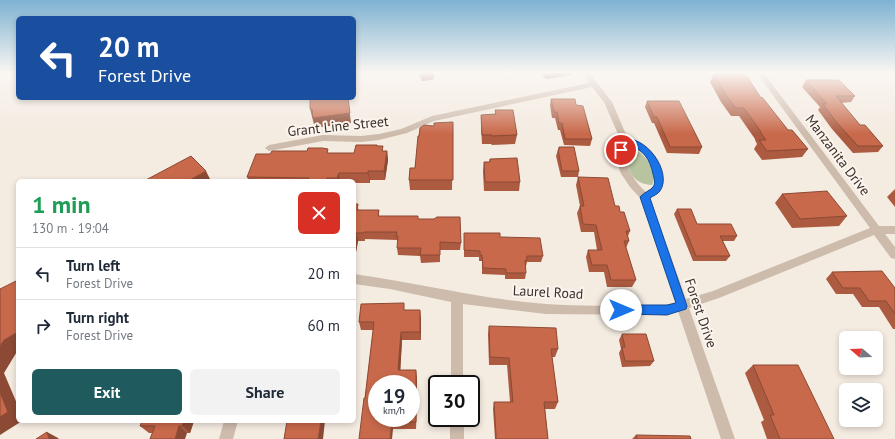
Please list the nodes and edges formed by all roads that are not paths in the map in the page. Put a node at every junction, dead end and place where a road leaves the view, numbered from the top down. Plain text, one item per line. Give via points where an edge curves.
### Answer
1 (555, 92) edge
2 (601, 92) edge
3 (774, 92) edge
4 (625, 141) junction
5 (269, 148) dead end
6 (645, 197) junction
7 (876, 230) junction
8 (895, 230) edge
9 (895, 255) edge
10 (356, 279) edge
11 (457, 298) junction
12 (682, 306) junction
13 (457, 375) edge
14 (230, 423) edge
15 (457, 427) edge
16 (226, 439) edge
17 (457, 439) edge
18 (728, 439) edge

1 - 5 street, Grant Line Street via 432,119 404,131 379,137 323,138
2 - 4 street
3 - 7 street, Manzanita Drive
4 - 6 street, Forest Drive via 621,150 624,168 634,186
4 - 6 street via 644,148 655,163 659,183 656,190
6 - 12 street, Forest Drive
7 - 8 street, Laurel Road
7 - 9 street, Manzanita Drive
7 - 12 street, Laurel Road via 750,282
10 - 11 street, Laurel Road
11 - 12 street, Laurel Road via 546,309 667,310
11 - 13 street
12 - 18 street, Forest Drive
14 - 16 street
15 - 17 street

